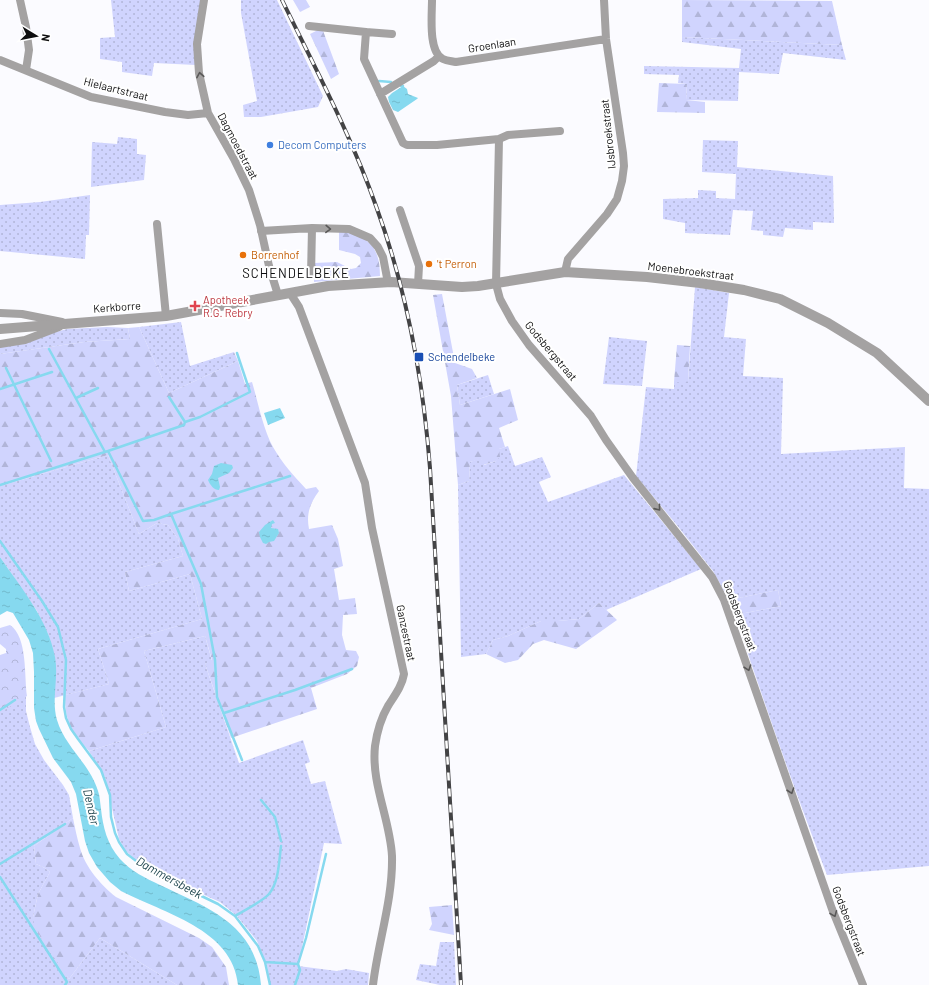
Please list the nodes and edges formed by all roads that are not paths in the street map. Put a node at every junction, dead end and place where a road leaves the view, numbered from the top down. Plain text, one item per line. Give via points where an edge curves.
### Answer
1 (20, 0) edge
2 (204, 0) edge
3 (432, 0) edge
4 (604, 0) edge
5 (309, 26) dead end
6 (366, 32) junction
7 (392, 34) dead end
8 (606, 39) junction
9 (439, 56) junction
10 (0, 60) edge
11 (26, 70) junction
12 (380, 94) junction
13 (208, 113) junction
14 (560, 131) dead end
15 (499, 139) junction
16 (400, 210) dead end
17 (157, 224) dead end
18 (312, 228) junction
19 (261, 231) junction
20 (565, 272) junction
21 (311, 275) dead end
22 (388, 283) junction
23 (403, 283) joint
24 (418, 284) junction
25 (496, 284) junction
26 (290, 293) junction
27 (278, 295) junction
28 (0, 313) edge
29 (166, 316) junction
30 (70, 323) junction
31 (0, 329) edge
32 (0, 344) edge
33 (929, 401) edge
34 (372, 985) edge
35 (863, 985) edge

1 - 11 street via 29,50
13 -> 2 street, Dagmoedstraat via 199,73 197,44
3 - 9 street via 433,41
4 - 8 street, IJsbroekstraat
5 - 6 street
6 - 7 street
6 - 12 street via 364,59
8 - 9 street, Groenlaan via 456,62
8 - 20 street, IJsbroekstraat via 623,153 622,181 618,199 568,259
9 - 12 street
10 - 11 street, Hielaartstraat
11 - 13 street, Hielaartstraat via 91,97 165,112 188,115
12 - 15 street via 399,137 407,145
13 - 19 street, Dagmoedstraat via 249,190
14 - 15 street via 508,135
15 - 25 street, Godsbergstraat
16 - 24 street via 420,266
17 - 29 street
18 - 19 street
18 - 21 street
18 -> 22 street via 349,229 370,238 383,257
19 - 27 street, Dagmoedstraat
20 - 25 street, Moenebroekstraat
20 - 33 street, Moenebroekstraat via 700,283 780,299 828,323 876,353
22 - 23 street, Kerkborre
22 - 26 street, Kerkborre via 328,286
23 - 24 street, Moenebroekstraat
24 - 25 street, Moenebroekstraat
25 -> 35 street, Godsbergstraat via 500,299 529,345 591,416 633,478 712,577 724,600 832,909
26 - 27 street, Kerkborre
26 - 34 street, Ganzestraat via 299,307 365,483 372,528 404,674 400,688 381,720 375,746 377,781 390,838 392,878
27 - 29 street, Kerkborre
28 - 30 street, Kerkborre via 22,314
29 - 30 street, Kerkborre
30 - 31 street, Kerkborre
30 - 32 street, Kerkborre via 25,340

